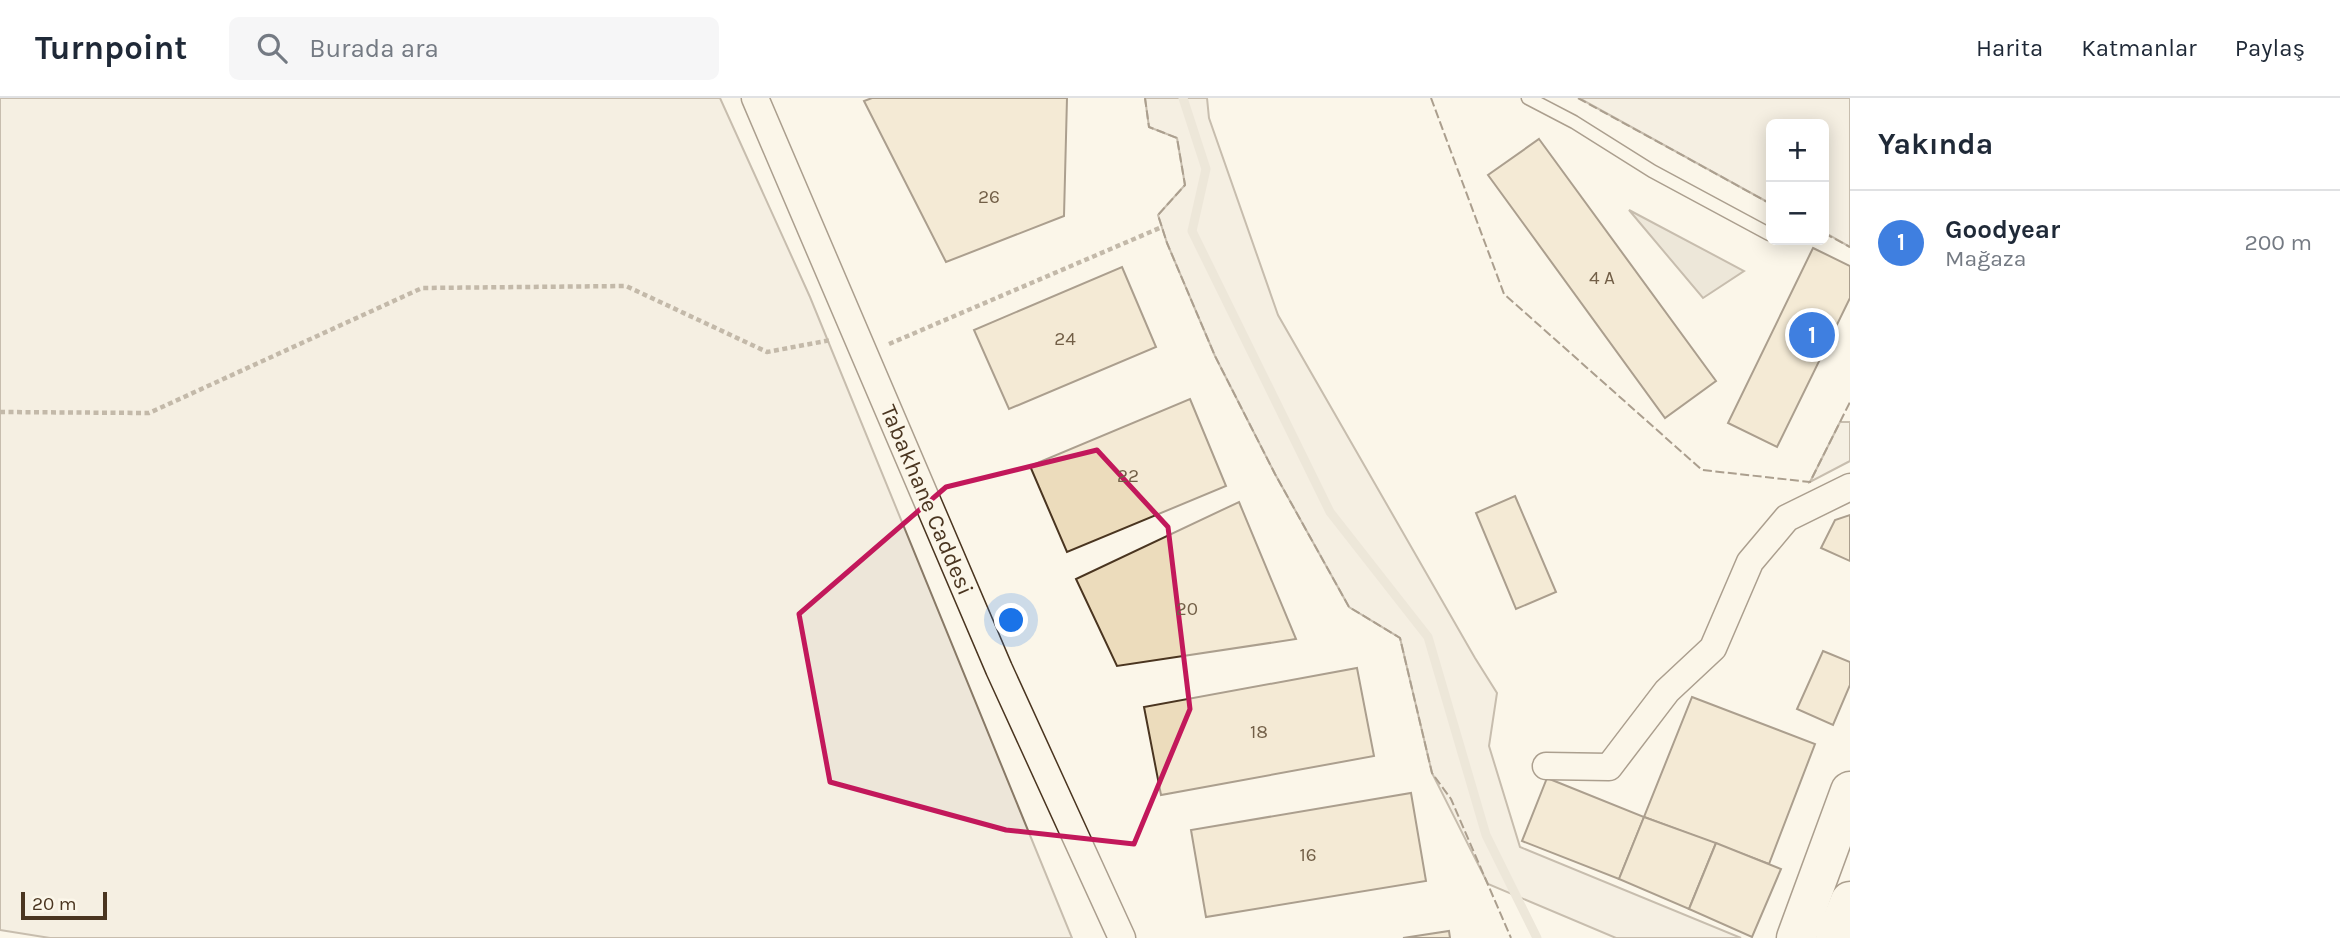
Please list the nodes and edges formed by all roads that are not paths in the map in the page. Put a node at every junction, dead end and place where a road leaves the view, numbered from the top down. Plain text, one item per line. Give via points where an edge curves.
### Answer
1 (755, 98) edge
2 (1528, 98) edge
3 (1766, 232) edge
4 (1850, 487) edge
5 (1546, 766) dead end
6 (1850, 791) edge
7 (1850, 901) edge
8 (1122, 938) edge
9 (1796, 938) edge
10 (1835, 938) edge

1 - 8 street, Tabakhane Caddesi via 999,669
2 - 3 lane
4 - 5 street via 1787,518 1749,562 1713,648 1667,691 1609,767
6 - 9 main road
7 - 10 main road

